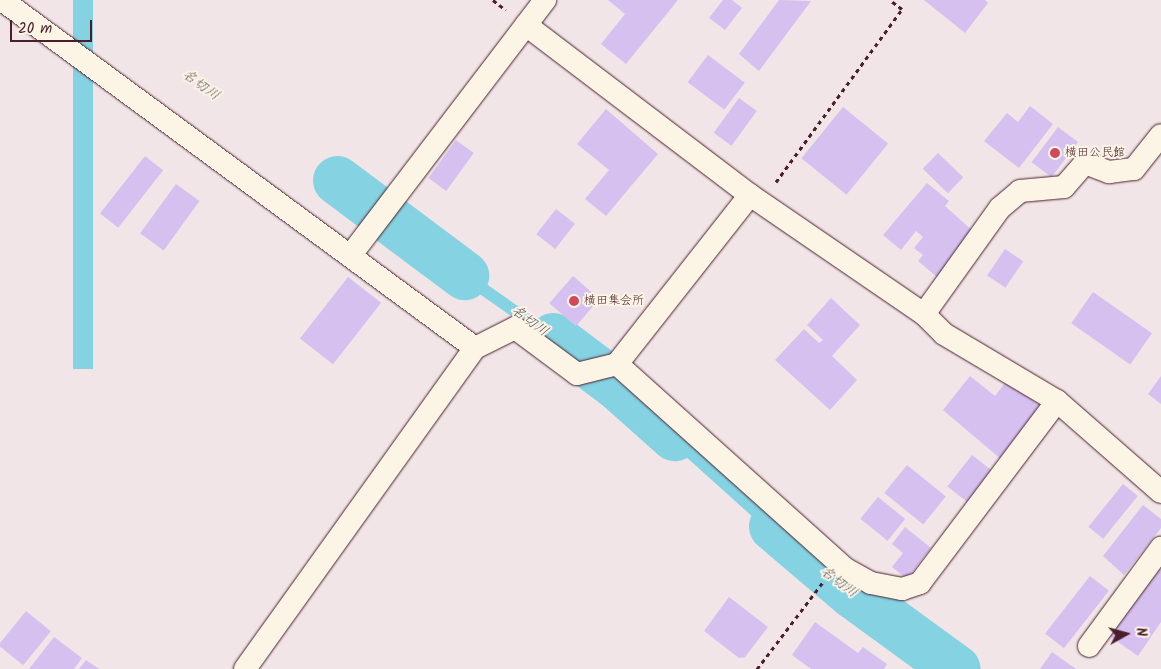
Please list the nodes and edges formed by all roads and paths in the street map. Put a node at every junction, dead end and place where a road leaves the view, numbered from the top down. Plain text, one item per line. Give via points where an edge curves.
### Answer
1 (2, 0) edge
2 (545, 0) edge
3 (890, 0) edge
4 (526, 25) junction
5 (1161, 135) edge
6 (755, 199) junction
7 (350, 256) junction
8 (924, 314) junction
9 (475, 348) junction
10 (617, 364) junction
11 (1057, 402) junction
12 (1161, 492) edge
13 (1161, 548) edge
14 (825, 580) dead end
15 (1089, 646) dead end
16 (246, 669) edge
17 (757, 669) edge

1 - 7 street
2 - 4 street
3 - 6 path via 902,9
4 - 6 street
4 - 7 street
5 - 8 street via 1134,169 1109,172 1085,163 1064,187 1020,191 1000,208
6 - 8 street
6 - 10 street
7 - 9 street
8 - 11 street via 944,334
9 - 10 street via 514,328 577,374
9 - 16 street
10 - 11 street via 844,568 871,582 902,589 920,583
11 - 12 street
13 - 15 street
14 - 17 path

